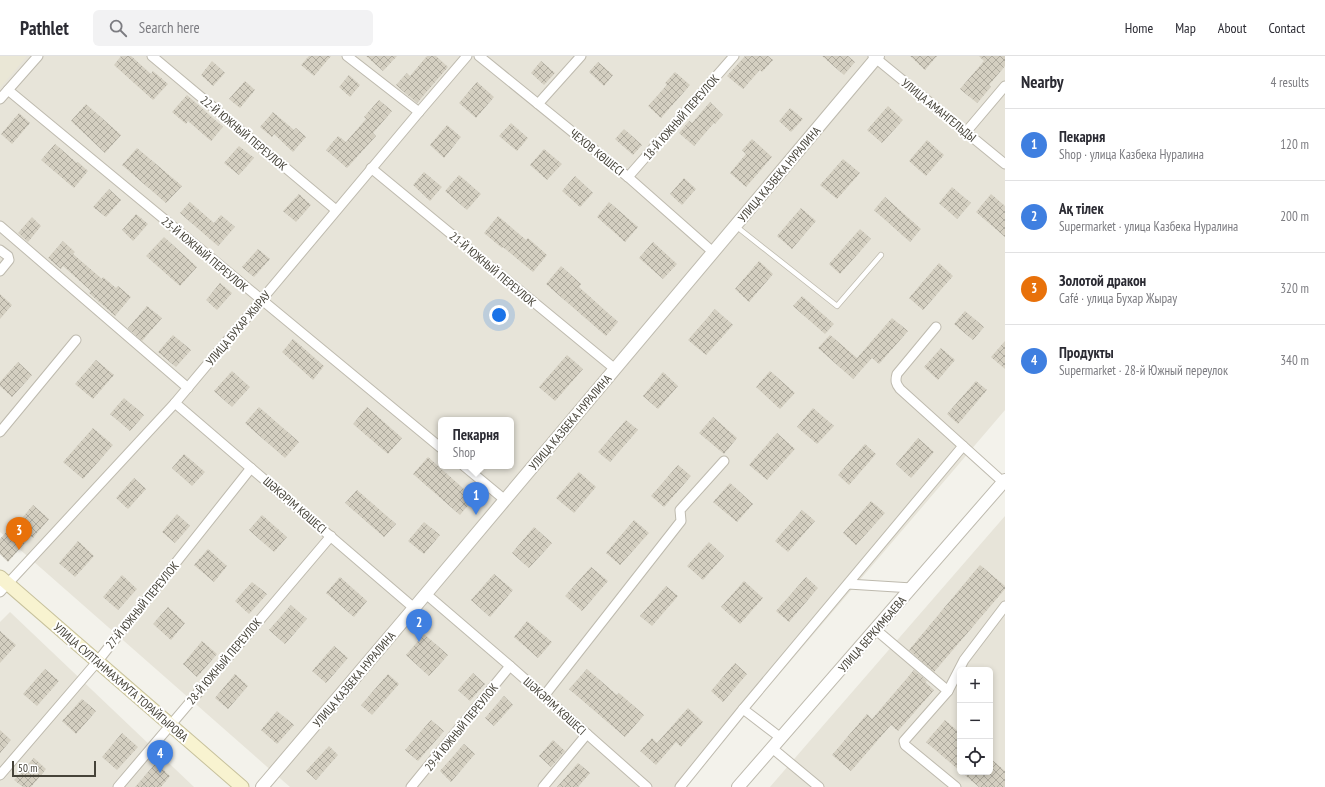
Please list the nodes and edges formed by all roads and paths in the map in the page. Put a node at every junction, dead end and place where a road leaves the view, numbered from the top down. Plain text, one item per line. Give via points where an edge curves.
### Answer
1 (38, 56) edge
2 (152, 56) edge
3 (347, 56) edge
4 (467, 56) edge
5 (479, 56) edge
6 (580, 56) edge
7 (734, 56) edge
8 (876, 57) edge
9 (1005, 86) edge
10 (8, 90) junction
11 (0, 99) edge
12 (538, 104) junction
13 (419, 112) junction
14 (966, 132) junction
15 (1005, 164) edge
16 (371, 168) junction
17 (628, 178) junction
18 (336, 210) junction
19 (0, 226) edge
20 (735, 226) junction
21 (0, 250) edge
22 (713, 252) junction
23 (881, 255) dead end
24 (0, 270) edge
25 (261, 300) junction
26 (936, 327) dead end
27 (76, 340) dead end
28 (615, 369) junction
29 (188, 388) junction
30 (175, 403) junction
31 (0, 432) edge
32 (438, 446) edge
33 (963, 446) junction
34 (724, 461) dead end
35 (251, 468) junction
36 (468, 469) edge
37 (1004, 481) edge
38 (505, 500) junction
39 (330, 536) junction
40 (848, 584) junction
41 (2, 585) edge
42 (912, 588) junction
43 (426, 594) junction
44 (1005, 606) edge
45 (414, 608) junction
46 (876, 630) junction
47 (97, 662) junction
48 (510, 666) junction
49 (948, 691) junction
50 (544, 696) junction
51 (743, 709) junction
52 (169, 725) junction
53 (587, 734) junction
54 (781, 738) junction
55 (772, 748) junction
56 (0, 776) edge
57 (118, 787) edge
58 (242, 787) edge
59 (262, 787) edge
60 (411, 787) edge
61 (543, 787) edge
62 (647, 787) edge
63 (680, 787) edge
64 (738, 787) edge
65 (819, 787) edge
66 (956, 787) edge

1 - 10 street
2 - 18 street, 22-Й ЮЖНЫЙ ПЕРЕУЛОК
3 - 13 street
4 - 13 street, УЛИЦА БУХАР ЖЫРАУ
5 - 12 street, ЧЕХОВ КӨШЕСІ
6 - 12 street
7 - 17 street, 18-Й ЮЖНЫЙ ПЕРЕУЛОК
8 - 14 street, УЛИЦА АМАНГЕЛЬДЫ
8 - 20 street, УЛИЦА КАЗБЕКА НУРАЛИНА
9 - 14 street
10 - 11 street
10 - 25 street, 23-Й ЮЖНЫЙ ПЕРЕУЛОК
12 - 17 street, ЧЕХОВ КӨШЕСІ
13 - 16 street, УЛИЦА БУХАР ЖЫРАУ
14 - 15 street, УЛИЦА АМАНГЕЛЬДЫ
16 - 18 street, УЛИЦА БУХАР ЖЫРАУ
16 - 28 street, 21-Й ЮЖНЫЙ ПЕРЕУЛОК
17 - 22 street, ЧЕХОВ КӨШЕСІ
18 - 25 street, УЛИЦА БУХАР ЖЫРАУ
19 - 29 street
20 - 22 street, УЛИЦА КАЗБЕКА НУРАЛИНА
20 - 23 lane via 837,306
21 - 24 street via 9,260
22 - 28 street, УЛИЦА КАЗБЕКА НУРАЛИНА
25 - 29 street, УЛИЦА БУХАР ЖЫРАУ
25 - 32 street, 23-Й ЮЖНЫЙ ПЕРЕУЛОК
26 - 33 street via 897,374 896,384
27 - 31 street
28 - 38 street, УЛИЦА КАЗБЕКА НУРАЛИНА
29 - 30 street, УЛИЦА БУХАР ЖЫРАУ
30 - 35 street, ШӘКӘРІМ КӨШЕСІ
30 - 41 street, УЛИЦА БУХАР ЖЫРАУ
33 - 37 street
33 - 40 street
34 - 50 street via 680,510 680,521
35 - 39 street, ШӘКӘРІМ КӨШЕСІ
35 - 47 street, 27-Й ЮЖНЫЙ ПЕРЕУЛОК
36 - 38 street
37 - 42 street, УЛИЦА БЕРКИМБАЕВА
38 - 43 street, УЛИЦА КАЗБЕКА НУРАЛИНА
39 - 45 street, ШӘКӘРІМ КӨШЕСІ
39 - 52 street, 28-Й ЮЖНЫЙ ПЕРЕУЛОК
40 - 42 street
40 - 51 street
41 - 47 main road, УЛИЦА СУЛТАНМАХМУТА ТОРАЙГЫРОВА
42 - 46 street, УЛИЦА БЕРКИМБАЕВА
43 - 45 street, УЛИЦА КАЗБЕКА НУРАЛИНА
43 - 48 street, ШӘКӘРІМ КӨШЕСІ
44 - 49 street via 964,660
45 - 59 street, УЛИЦА КАЗБЕКА НУРАЛИНА
46 - 49 street
46 - 54 street, УЛИЦА БЕРКИМБАЕВА
47 - 52 main road, УЛИЦА СУЛТАНМАХМУТА ТОРАЙГЫРОВА
47 - 56 street, 27-Й ЮЖНЫЙ ПЕРЕУЛОК
48 - 50 street, ШӘКӘРІМ КӨШЕСІ
48 - 60 street, 29-Й ЮЖНЫЙ ПЕРЕУЛОК
49 - 66 street via 904,741 905,745
50 - 53 street, ШӘКӘРІМ КӨШЕСІ
51 - 54 street
51 - 63 street
52 - 57 street, 28-Й ЮЖНЫЙ ПЕРЕУЛОК
52 - 58 main road, УЛИЦА СУЛТАНМАХМУТА ТОРАЙГЫРОВА
53 - 61 street
53 - 62 street, ШӘКӘРІМ КӨШЕСІ
54 - 55 street, УЛИЦА БЕРКИМБАЕВА
55 - 64 street, УЛИЦА БЕРКИМБАЕВА
55 - 65 street

